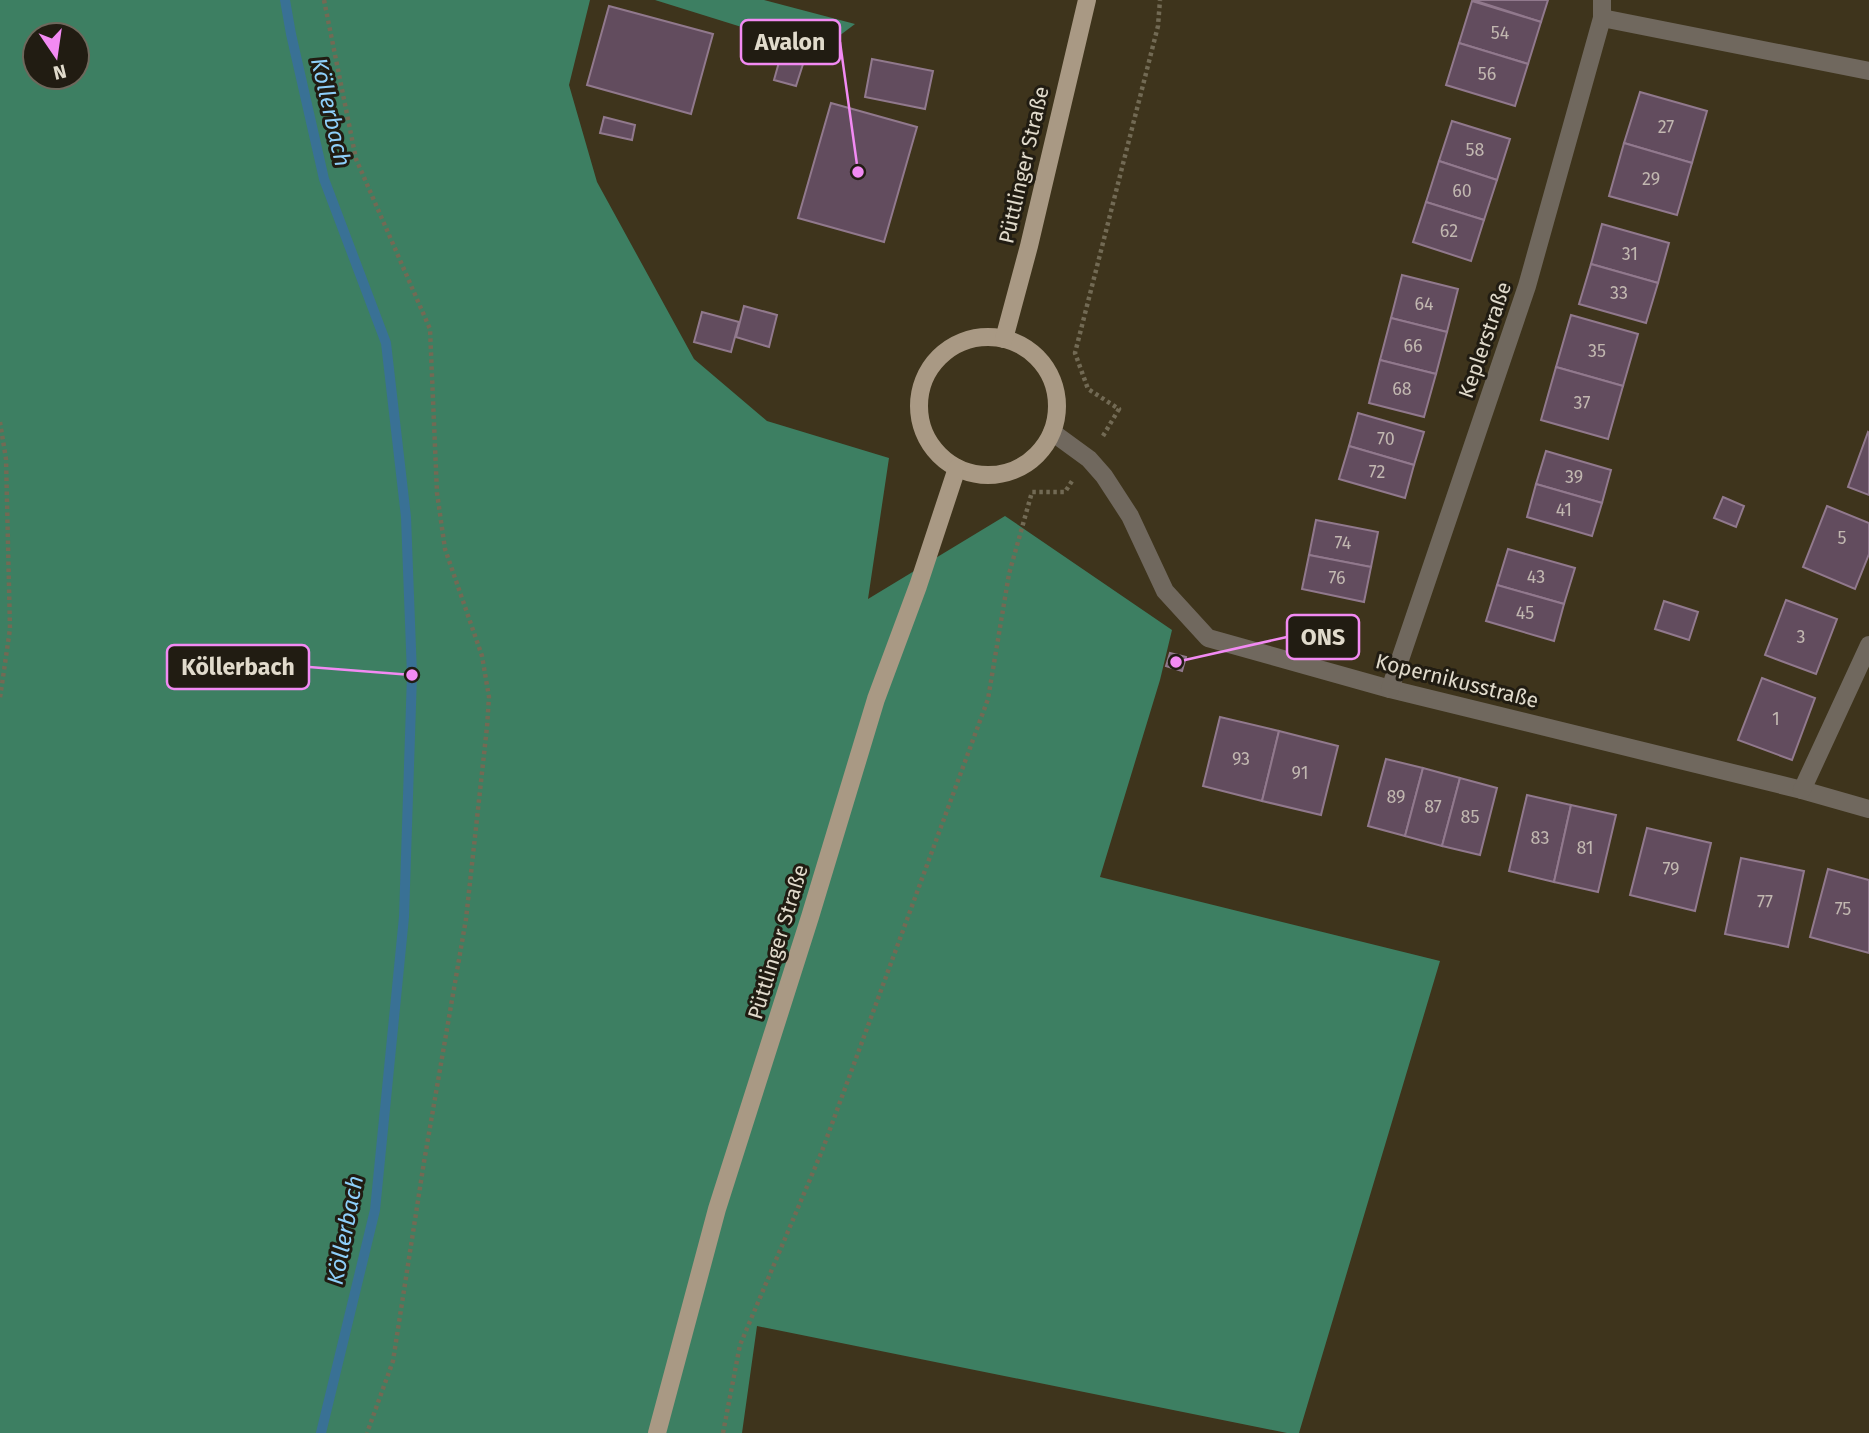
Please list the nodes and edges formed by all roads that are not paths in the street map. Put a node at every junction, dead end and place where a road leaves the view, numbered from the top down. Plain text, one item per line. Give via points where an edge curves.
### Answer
1 (1087, 0) edge
2 (1602, 0) edge
3 (1602, 18) junction
4 (1869, 71) edge
5 (1004, 339) junction
6 (1052, 432) junction
7 (957, 468) junction
8 (1869, 645) edge
9 (1390, 689) junction
10 (1802, 790) junction
11 (1869, 809) edge
12 (657, 1433) edge

1 - 5 main road, Püttlinger Straße
2 - 3 street, Keplerstraße
3 - 4 street
3 - 9 street, Keplerstraße via 1527,286
5 - 6 main road via 1026,348 1043,365 1054,386 1057,409
5 - 7 main road via 981,337 941,355 919,394 919,416 926,437 939,455
6 - 7 main road via 1040,452 1023,466 1001,474
6 - 9 street, Kopernikusstraße via 1104,476 1130,516 1165,592 1208,638
7 - 12 main road, Püttlinger Straße via 876,699 717,1209
8 - 10 street
9 - 10 street, Kopernikusstraße
10 - 11 street, Kopernikusstraße

